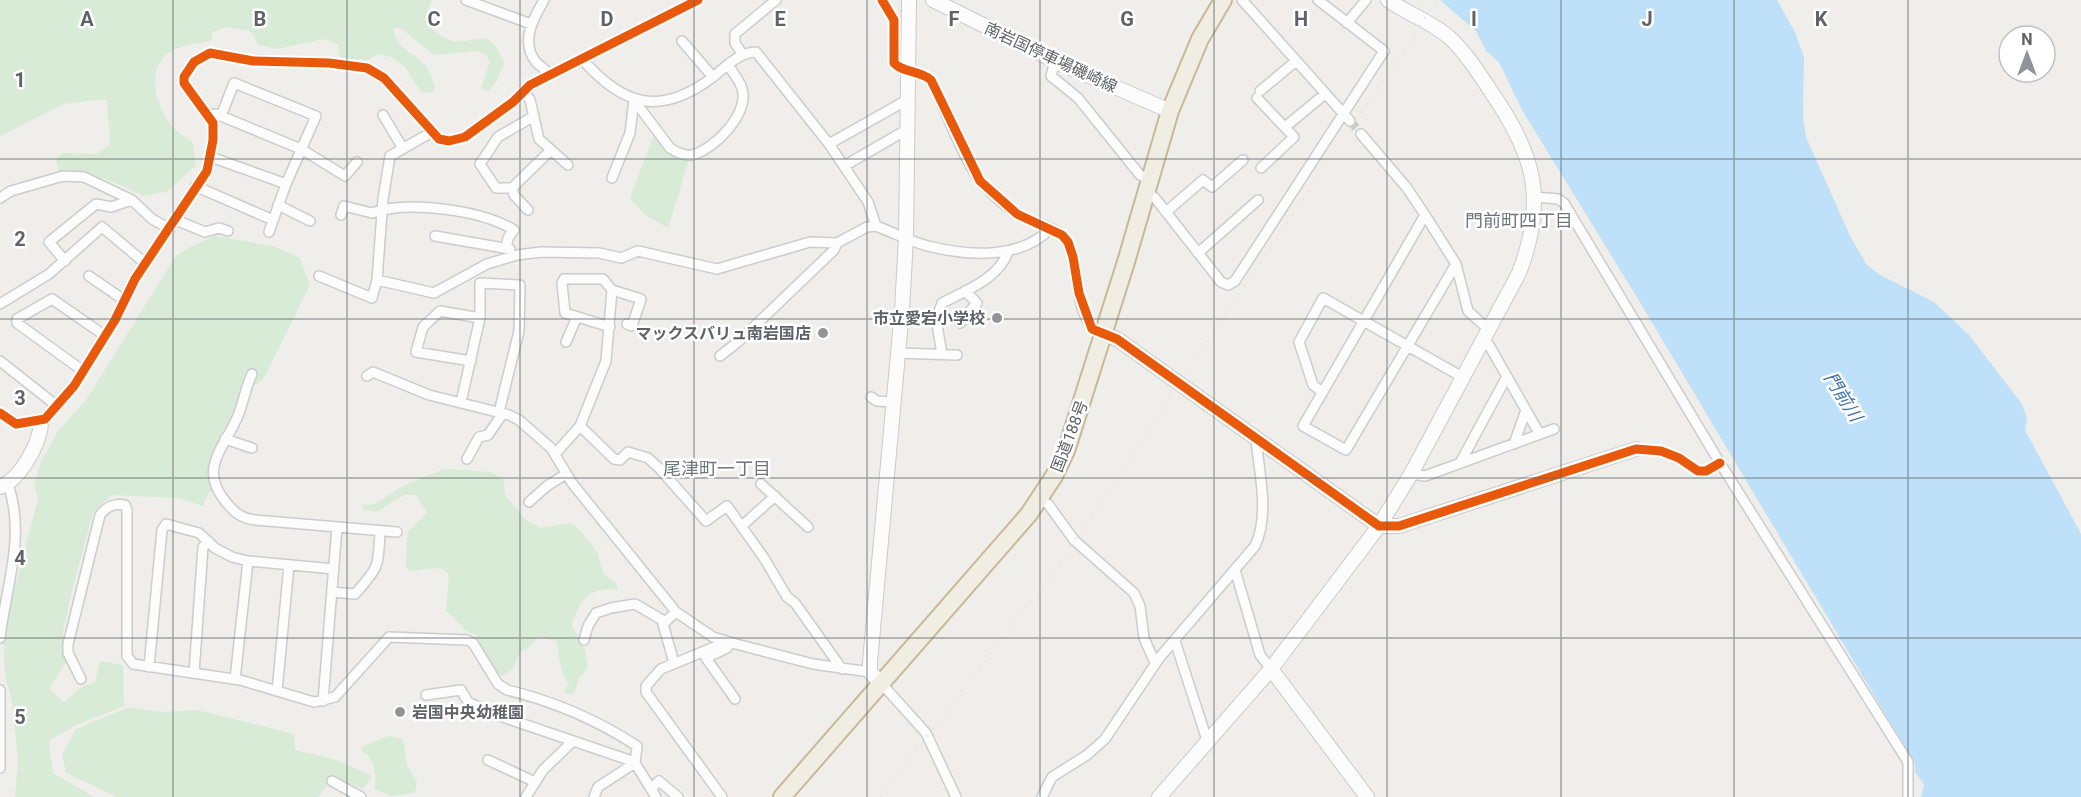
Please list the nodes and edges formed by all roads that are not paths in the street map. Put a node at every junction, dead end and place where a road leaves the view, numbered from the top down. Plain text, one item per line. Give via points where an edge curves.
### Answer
1 (466, 0) edge
2 (544, 0) edge
3 (698, 0) edge
4 (776, 0) edge
5 (882, 0) edge
6 (909, 0) edge
7 (933, 0) edge
8 (1223, 0) edge
9 (1242, 0) edge
10 (1318, 0) edge
11 (1366, 0) edge
12 (1388, 0) edge
13 (481, 2) edge
14 (682, 4) edge
15 (1347, 23) junction
16 (531, 24) junction
17 (682, 41) dead end
18 (743, 55) junction
19 (582, 58) junction
20 (1055, 61) junction
21 (1296, 61) junction
22 (728, 65) junction
23 (907, 69) junction
24 (549, 75) junction
25 (713, 77) junction
26 (524, 91) junction
27 (1325, 94) junction
28 (634, 100) junction
29 (907, 100) junction
30 (1170, 111) junction
31 (1342, 113) junction
32 (383, 115) dead end
33 (206, 116) junction
34 (221, 116) junction
35 (534, 116) junction
36 (1350, 121) tunnel mouth
37 (1285, 127) junction
38 (432, 132) junction
39 (907, 133) junction
40 (1361, 134) tunnel mouth
41 (829, 144) junction
42 (402, 147) junction
43 (301, 149) junction
44 (551, 150) junction
45 (211, 157) junction
46 (1244, 160) dead end
47 (357, 162) dead end
48 (568, 165) dead end
49 (844, 166) junction
50 (1261, 168) dead end
51 (612, 178) dead end
52 (286, 184) junction
53 (195, 186) junction
54 (1148, 186) junction
55 (512, 188) junction
56 (1536, 197) junction
57 (0, 198) edge
58 (132, 200) junction
59 (1258, 201) dead end
60 (278, 205) junction
61 (383, 208) junction
62 (528, 210) dead end
63 (1166, 212) junction
64 (341, 215) dead end
65 (1425, 215) junction
66 (176, 219) junction
67 (273, 219) junction
68 (310, 221) dead end
69 (876, 226) junction
70 (170, 229) junction
71 (1050, 229) junction
72 (228, 231) dead end
73 (269, 232) dead end
74 (435, 236) dead end
75 (906, 238) junction
76 (837, 243) junction
77 (506, 248) junction
78 (1008, 252) junction
79 (1198, 253) junction
80 (521, 254) junction
81 (65, 261) junction
82 (146, 264) junction
83 (1456, 264) junction
84 (89, 276) dead end
85 (319, 276) dead end
86 (377, 280) junction
87 (612, 290) junction
88 (965, 291) junction
89 (124, 300) junction
90 (0, 304) edge
91 (577, 317) junction
92 (480, 318) junction
93 (1364, 321) junction
94 (960, 323) dead end
95 (627, 324) dead end
96 (610, 327) junction
97 (104, 334) junction
98 (1103, 334) junction
99 (1485, 335) junction
100 (566, 342) dead end
101 (1408, 347) junction
102 (898, 353) junction
103 (942, 354) junction
104 (957, 355) dead end
105 (720, 356) dead end
106 (0, 361) edge
107 (471, 361) junction
108 (83, 372) junction
109 (252, 374) dead end
110 (367, 375) dead end
111 (1464, 378) junction
112 (1508, 378) junction
113 (1322, 392) junction
114 (871, 397) dead end
115 (461, 402) junction
116 (893, 402) junction
117 (57, 406) junction
118 (1526, 410) junction
119 (501, 412) junction
120 (0, 413) edge
121 (40, 422) junction
122 (580, 426) junction
123 (1554, 429) dead end
124 (1539, 434) junction
125 (225, 439) junction
126 (1256, 439) junction
127 (1514, 444) junction
128 (252, 448) dead end
129 (1636, 449) joint
130 (555, 454) junction
131 (467, 459) dead end
132 (1720, 463) junction
133 (1460, 464) junction
134 (566, 474) junction
135 (1411, 474) junction
136 (761, 484) dead end
137 (4, 485) edge
138 (775, 496) junction
139 (1039, 500) junction
140 (530, 502) dead end
141 (741, 526) junction
142 (1379, 526) junction
143 (338, 527) junction
144 (808, 527) dead end
145 (380, 531) junction
146 (397, 531) dead end
147 (208, 541) junction
148 (248, 561) junction
149 (289, 565) junction
150 (334, 569) junction
151 (1235, 570) junction
152 (332, 592) junction
153 (676, 612) junction
154 (664, 621) junction
155 (0, 638) edge
156 (584, 640) dead end
157 (726, 641) junction
158 (1175, 641) junction
159 (674, 663) junction
160 (1155, 663) junction
161 (149, 667) junction
162 (842, 669) junction
163 (1271, 669) junction
164 (194, 674) junction
165 (875, 678) junction
166 (235, 679) junction
167 (81, 680) dead end
168 (0, 690) edge
169 (277, 691) junction
170 (426, 695) dead end
171 (735, 699) dead end
172 (323, 701) junction
173 (1207, 740) junction
174 (573, 741) junction
175 (488, 760) dead end
176 (635, 763) junction
177 (0, 768) edge
178 (332, 781) dead end
179 (535, 782) junction
180 (653, 793) edge
181 (361, 797) edge
182 (526, 797) edge
183 (594, 797) edge
184 (678, 797) edge
185 (722, 797) edge
186 (782, 797) edge
187 (956, 797) edge
188 (1042, 797) edge
189 (1159, 797) edge
190 (1367, 797) edge
191 (1908, 797) edge

1 - 13 street
2 - 16 street
3 - 14 street
4 - 18 street via 735,34 735,43
5 - 23 street via 894,20 894,63
6 - 23 street
7 - 20 street, 南岩国停車場磯崎線
8 - 30 highway, 国道188号 via 1200,39
9 - 21 street
10 - 15 street
11 - 15 street
12 - 56 street via 1441,31 1465,55 1522,142
13 - 16 street via 500,15
14 - 19 street
15 - 31 street via 1384,51
16 - 24 street via 528,46 537,64 546,68
17 - 25 street
18 - 22 street
18 - 41 street via 756,52 762,58
19 - 24 street
19 - 28 street via 606,83
20 - 30 street, 南岩国停車場磯崎線
20 - 54 street via 1051,76 1078,98
21 - 27 street
21 - 37 street via 1259,95
22 - 25 street
22 - 28 street via 742,89 741,109 724,136 693,155 670,148
23 - 29 street
23 - 71 street via 931,80 980,181 1017,214
24 - 26 street
25 - 28 street via 673,98
26 - 35 street
26 - 38 street via 465,137 449,141
27 - 31 street
27 - 37 street
28 - 51 street via 630,133
29 - 39 street
29 - 41 street
30 - 54 highway, 国道188号
31 - 36 street
31 - 79 street via 1235,281 1228,285 1221,282
32 - 42 street
33 - 34 street
33 - 38 street via 184,77 194,62 217,52 253,61 367,68 384,78
33 - 45 street via 213,123
34 - 43 street
34 - 43 street via 234,83 316,116
35 - 44 street via 539,139
35 - 55 street via 498,137 480,164 496,188
37 - 50 street via 1294,137
38 - 42 street
39 - 49 street
39 - 75 street
40 - 65 street
41 - 49 street
42 - 61 street via 390,156
43 - 47 street via 345,176
43 - 52 street
44 - 48 street
44 - 55 street
45 - 52 street
45 - 53 street via 207,171
46 - 63 street via 1212,187 1203,180
49 - 69 street via 868,202
52 - 60 street
53 - 66 street
53 - 67 street
54 - 63 street
54 - 98 highway, 国道188号
55 - 62 street
56 - 99 street via 1527,253
56 - 132 street via 1563,203
57 - 58 street via 11,191 76,176
58 - 70 street
58 - 81 street via 111,207 96,204 49,242
59 - 79 street
60 - 67 street
60 - 68 street
61 - 64 street via 372,213 344,206
61 - 77 street via 438,208 501,222 514,230
61 - 86 street
63 - 79 street
65 - 83 street
65 - 93 street
66 - 70 street
66 - 72 street via 205,232 219,228
67 - 73 street
69 - 75 street
69 - 76 street
70 - 82 street
71 - 78 street via 1020,249
71 - 98 street via 1068,242 1085,315 1092,329
74 - 77 street
75 - 78 street via 949,250
75 - 102 street
76 - 80 street via 810,242 717,269 638,251 621,258 599,253
76 - 105 street
77 - 80 street
78 - 88 street via 992,276
80 - 86 street via 487,264 434,293
81 - 82 street via 102,227
81 - 90 street
82 - 89 street
83 - 99 street via 1468,311
83 - 101 street
84 - 89 street
85 - 86 street via 372,298
87 - 91 street via 603,279 564,279 562,309
87 - 95 street via 641,299 632,326
87 - 96 street
88 - 94 street via 977,303
88 - 103 street via 942,303 936,319
89 - 97 street
91 - 96 street
91 - 100 street
92 - 107 street
92 - 107 street via 440,311 423,327 416,352
92 - 119 street via 480,283 520,285 519,331
93 - 101 street
93 - 113 street
93 - 113 street via 1323,298 1299,342 1313,385
96 - 122 street via 606,361
97 - 108 street
97 - 108 street via 52,299 17,319 17,323
98 - 126 street via 1117,339
98 - 139 highway, 国道188号 via 1066,451
99 - 111 street
99 - 112 street
101 - 111 street
101 - 113 street via 1346,450 1303,426
102 - 103 street
102 - 116 street
103 - 104 street
106 - 117 street
107 - 115 street
108 - 117 street
109 - 125 street via 239,414
110 - 115 street via 384,374 405,387
111 - 135 street
112 - 118 street
112 - 133 street
114 - 116 street
115 - 119 street
116 - 165 street
117 - 121 street
118 - 124 street
118 - 127 street
119 - 130 street via 519,420
119 - 131 street via 488,435 479,436
120 - 121 street via 16,424
121 - 137 street via 22,471
122 - 130 street
122 - 141 street via 614,459 620,460 628,452 648,458 706,521 727,506
123 - 124 street
124 - 127 street
125 - 128 street
125 - 143 street via 212,476 217,491 235,513 255,520
126 - 142 street
126 - 151 street via 1261,531 1255,546
127 - 133 street
129 - 132 street via 1661,451 1698,471
129 - 142 street via 1399,526
130 - 134 street
132 - 191 street via 1908,762
133 - 135 street via 1425,476
134 - 140 street
134 - 153 street
135 - 142 street
136 - 138 street
137 - 155 street via 15,504 16,552
138 - 141 street
138 - 144 street
139 - 160 street via 1048,504 1074,540 1134,593 1140,606 1144,638
139 - 165 highway, 国道188号
141 - 162 street via 787,597
142 - 163 street
143 - 145 street
143 - 150 street
145 - 146 street
145 - 152 street via 378,567 374,573 355,594
147 - 148 street via 232,557
147 - 161 street via 192,529 166,524 162,530
147 - 164 street via 203,548
148 - 149 street
148 - 166 street
149 - 150 street
149 - 169 street
150 - 152 street
151 - 158 street
151 - 163 street via 1260,655
152 - 172 street
153 - 154 street
153 - 157 street
154 - 156 street via 635,604 610,608 596,613
154 - 159 street
157 - 159 street
157 - 162 street
157 - 171 street via 727,648 706,657
158 - 160 street
158 - 173 street
159 - 185 street via 656,673 646,692
160 - 188 street via 1105,739 1052,777
161 - 164 street
161 - 167 street via 133,664 127,656 127,510 124,505 112,504 100,515 68,644 68,653
162 - 165 street
163 - 173 street
163 - 190 street
164 - 166 street
165 - 186 highway, 国道188号
165 - 187 street via 926,733
166 - 169 street
168 - 177 street
169 - 172 street
170 - 174 street via 461,690 468,702 491,713
172 - 176 street via 335,697 389,637 467,640 498,684 614,731 636,746
173 - 189 street
174 - 176 street
174 - 179 street
175 - 179 street
176 - 180 street
176 - 183 street via 598,787
178 - 181 street
179 - 182 street
180 - 184 street via 659,781

